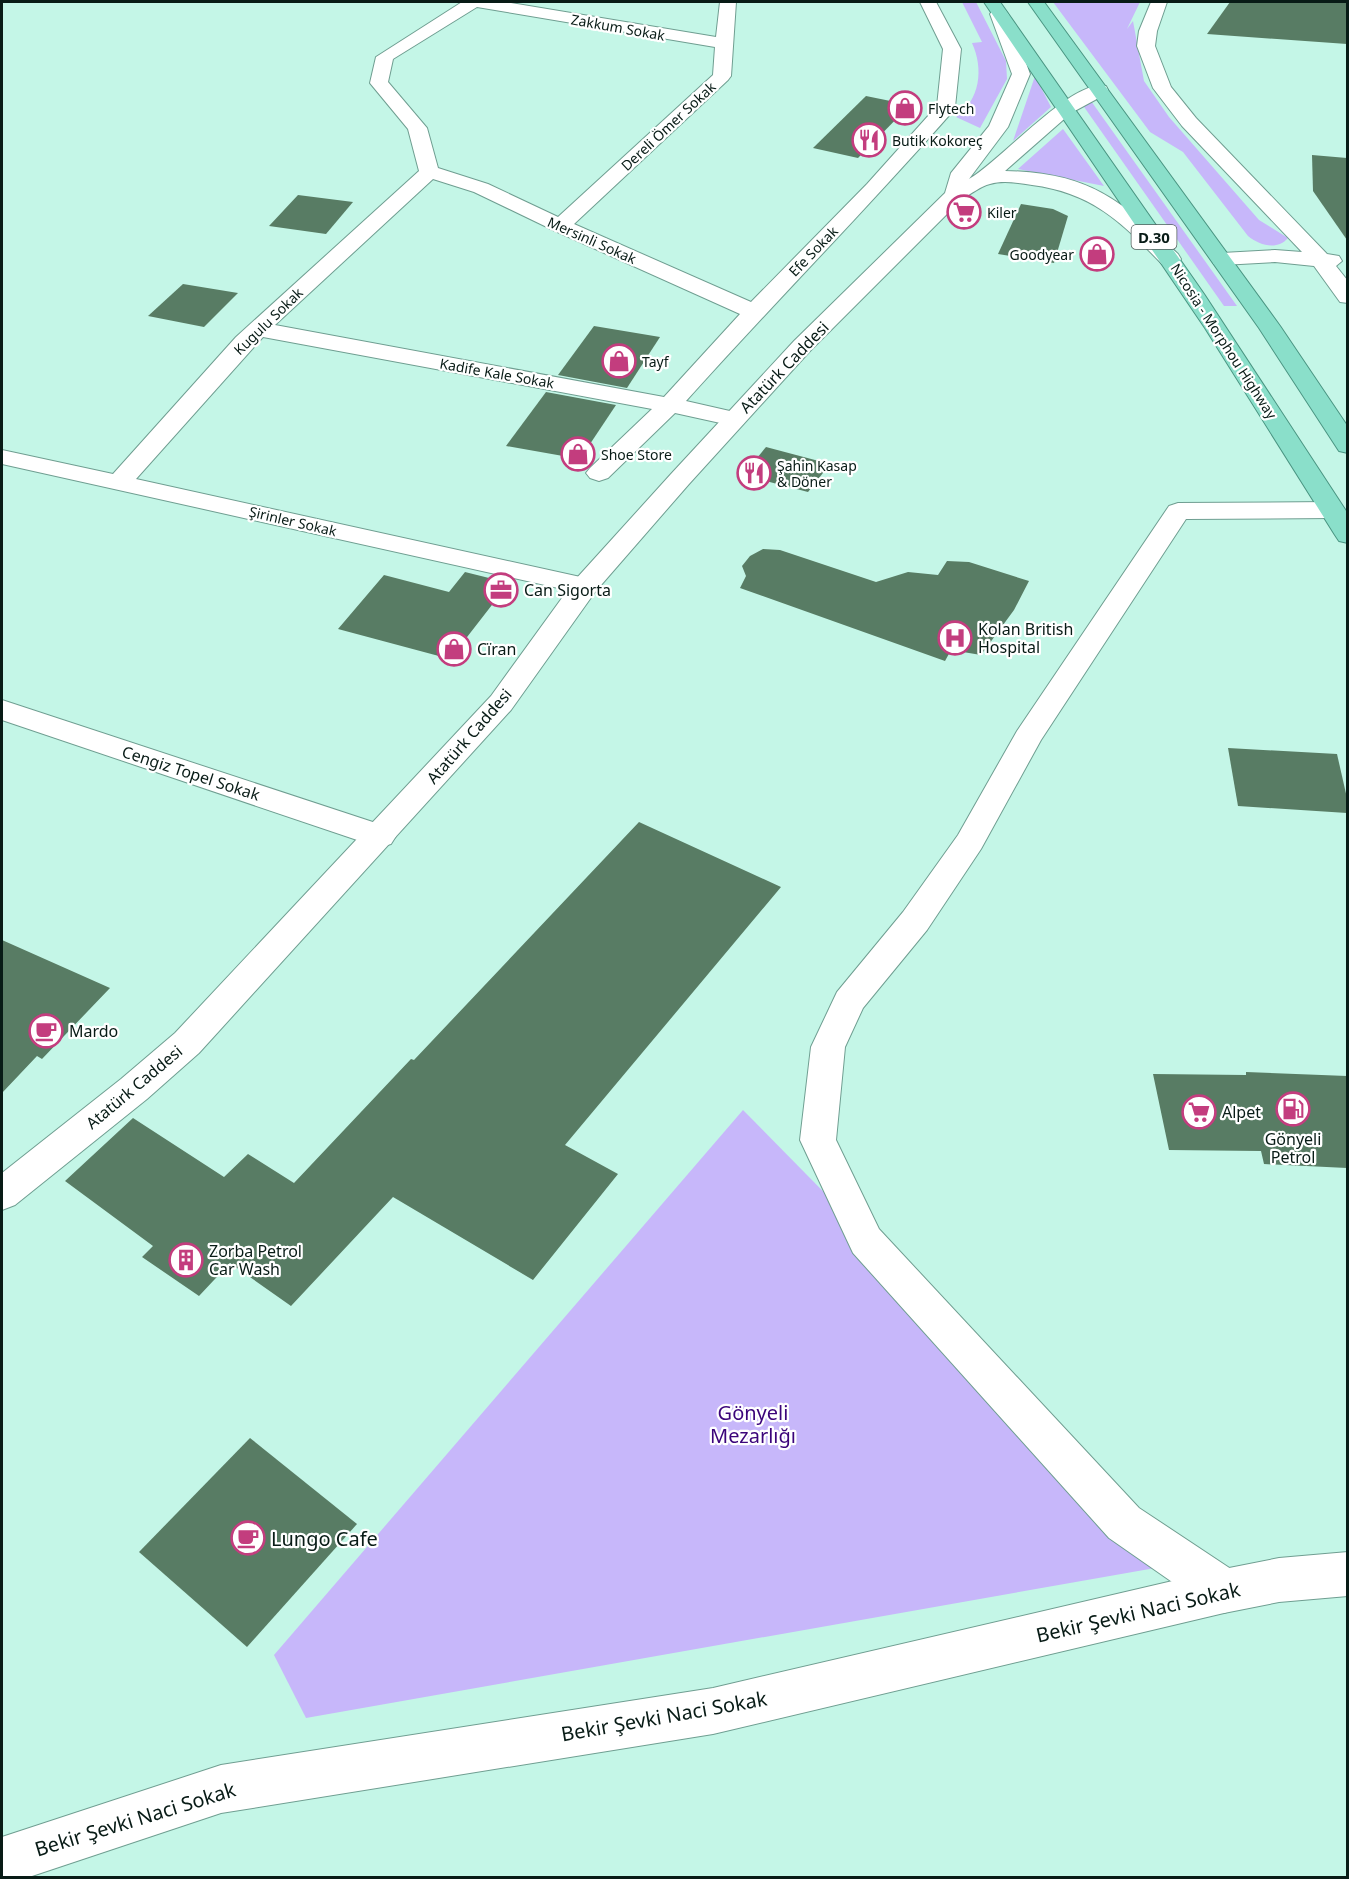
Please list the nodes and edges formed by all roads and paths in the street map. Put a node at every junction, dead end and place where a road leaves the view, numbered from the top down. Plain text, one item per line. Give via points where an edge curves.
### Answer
1 (473, 2) edge
2 (478, 2) edge
3 (728, 2) edge
4 (928, 2) edge
5 (1036, 2) edge
6 (1158, 2) edge
7 (996, 8) edge
8 (722, 43) junction
9 (1099, 90) junction
10 (1064, 109) junction
11 (429, 172) junction
12 (985, 178) junction
13 (955, 195) junction
14 (560, 226) junction
15 (1170, 259) junction
16 (1222, 259) junction
17 (1321, 260) junction
18 (1347, 264) edge
19 (1347, 297) edge
20 (754, 312) junction
21 (259, 329) junction
22 (670, 405) junction
23 (734, 419) junction
24 (1347, 446) edge
25 (2, 457) edge
26 (599, 473) dead end
27 (120, 482) junction
28 (1332, 510) junction
29 (1347, 535) edge
30 (585, 586) junction
31 (2, 710) edge
32 (380, 836) junction
33 (2, 1194) edge
34 (1341, 1572) edge
35 (1224, 1591) junction
36 (2, 1861) edge

1 - 11 street via 385,57 379,82 417,128
2 - 8 street, Zakkum Sokak
3 - 8 street, Dereli Ömer Sokak
4 - 20 street, Efe Sokak via 952,49 946,107
5 - 9 highway, D.30
6 - 17 street via 1146,46 1162,88 1189,122
7 - 10 highway, Nicosia - Morphou Highway / D.30
7 - 13 street, Atatürk Caddesi via 1022,74 998,127 961,173
8 - 14 street, Dereli Ömer Sokak via 722,76
9 - 10 street, Atatürk Caddesi
9 - 16 highway, D.30
10 - 12 street, Atatürk Caddesi
10 - 15 highway, Nicosia - Morphou Highway / D.30
11 - 14 street, Mersinli Sokak via 481,188
11 - 21 street, Kugulu Sokak
12 - 13 street, Atatürk Caddesi
12 - 15 street via 1006,175 1036,179 1099,198
13 - 23 street, Atatürk Caddesi
14 - 20 street, Mersinli Sokak
15 - 28 highway, Nicosia - Morphou Highway / D.30
16 - 17 street via 1275,256
16 - 24 highway, D.30
17 - 18 street
17 - 19 street
20 - 22 street, Efe Sokak
21 - 22 street, Kadife Kale Sokak
21 - 27 street, Kugulu Sokak
22 - 23 street, Kadife Kale Sokak
22 - 26 street, Efe Sokak
23 - 30 street, Atatürk Caddesi
25 - 27 street, Şirinler Sokak
27 - 30 street, Şirinler Sokak
28 - 29 highway, Nicosia - Morphou Highway / D.30
28 - 35 street via 1178,511 1027,738 970,841 915,921 849,1000 828,1047 818,1140 866,1241 1124,1523
30 - 32 street, Atatürk Caddesi via 501,703
31 - 32 street, Cengiz Topel Sokak
32 - 33 street, Atatürk Caddesi via 187,1043
34 - 35 street, Bekir Şevki Naci Sokak
35 - 36 street, Bekir Şevki Naci Sokak via 713,1711 221,1789

